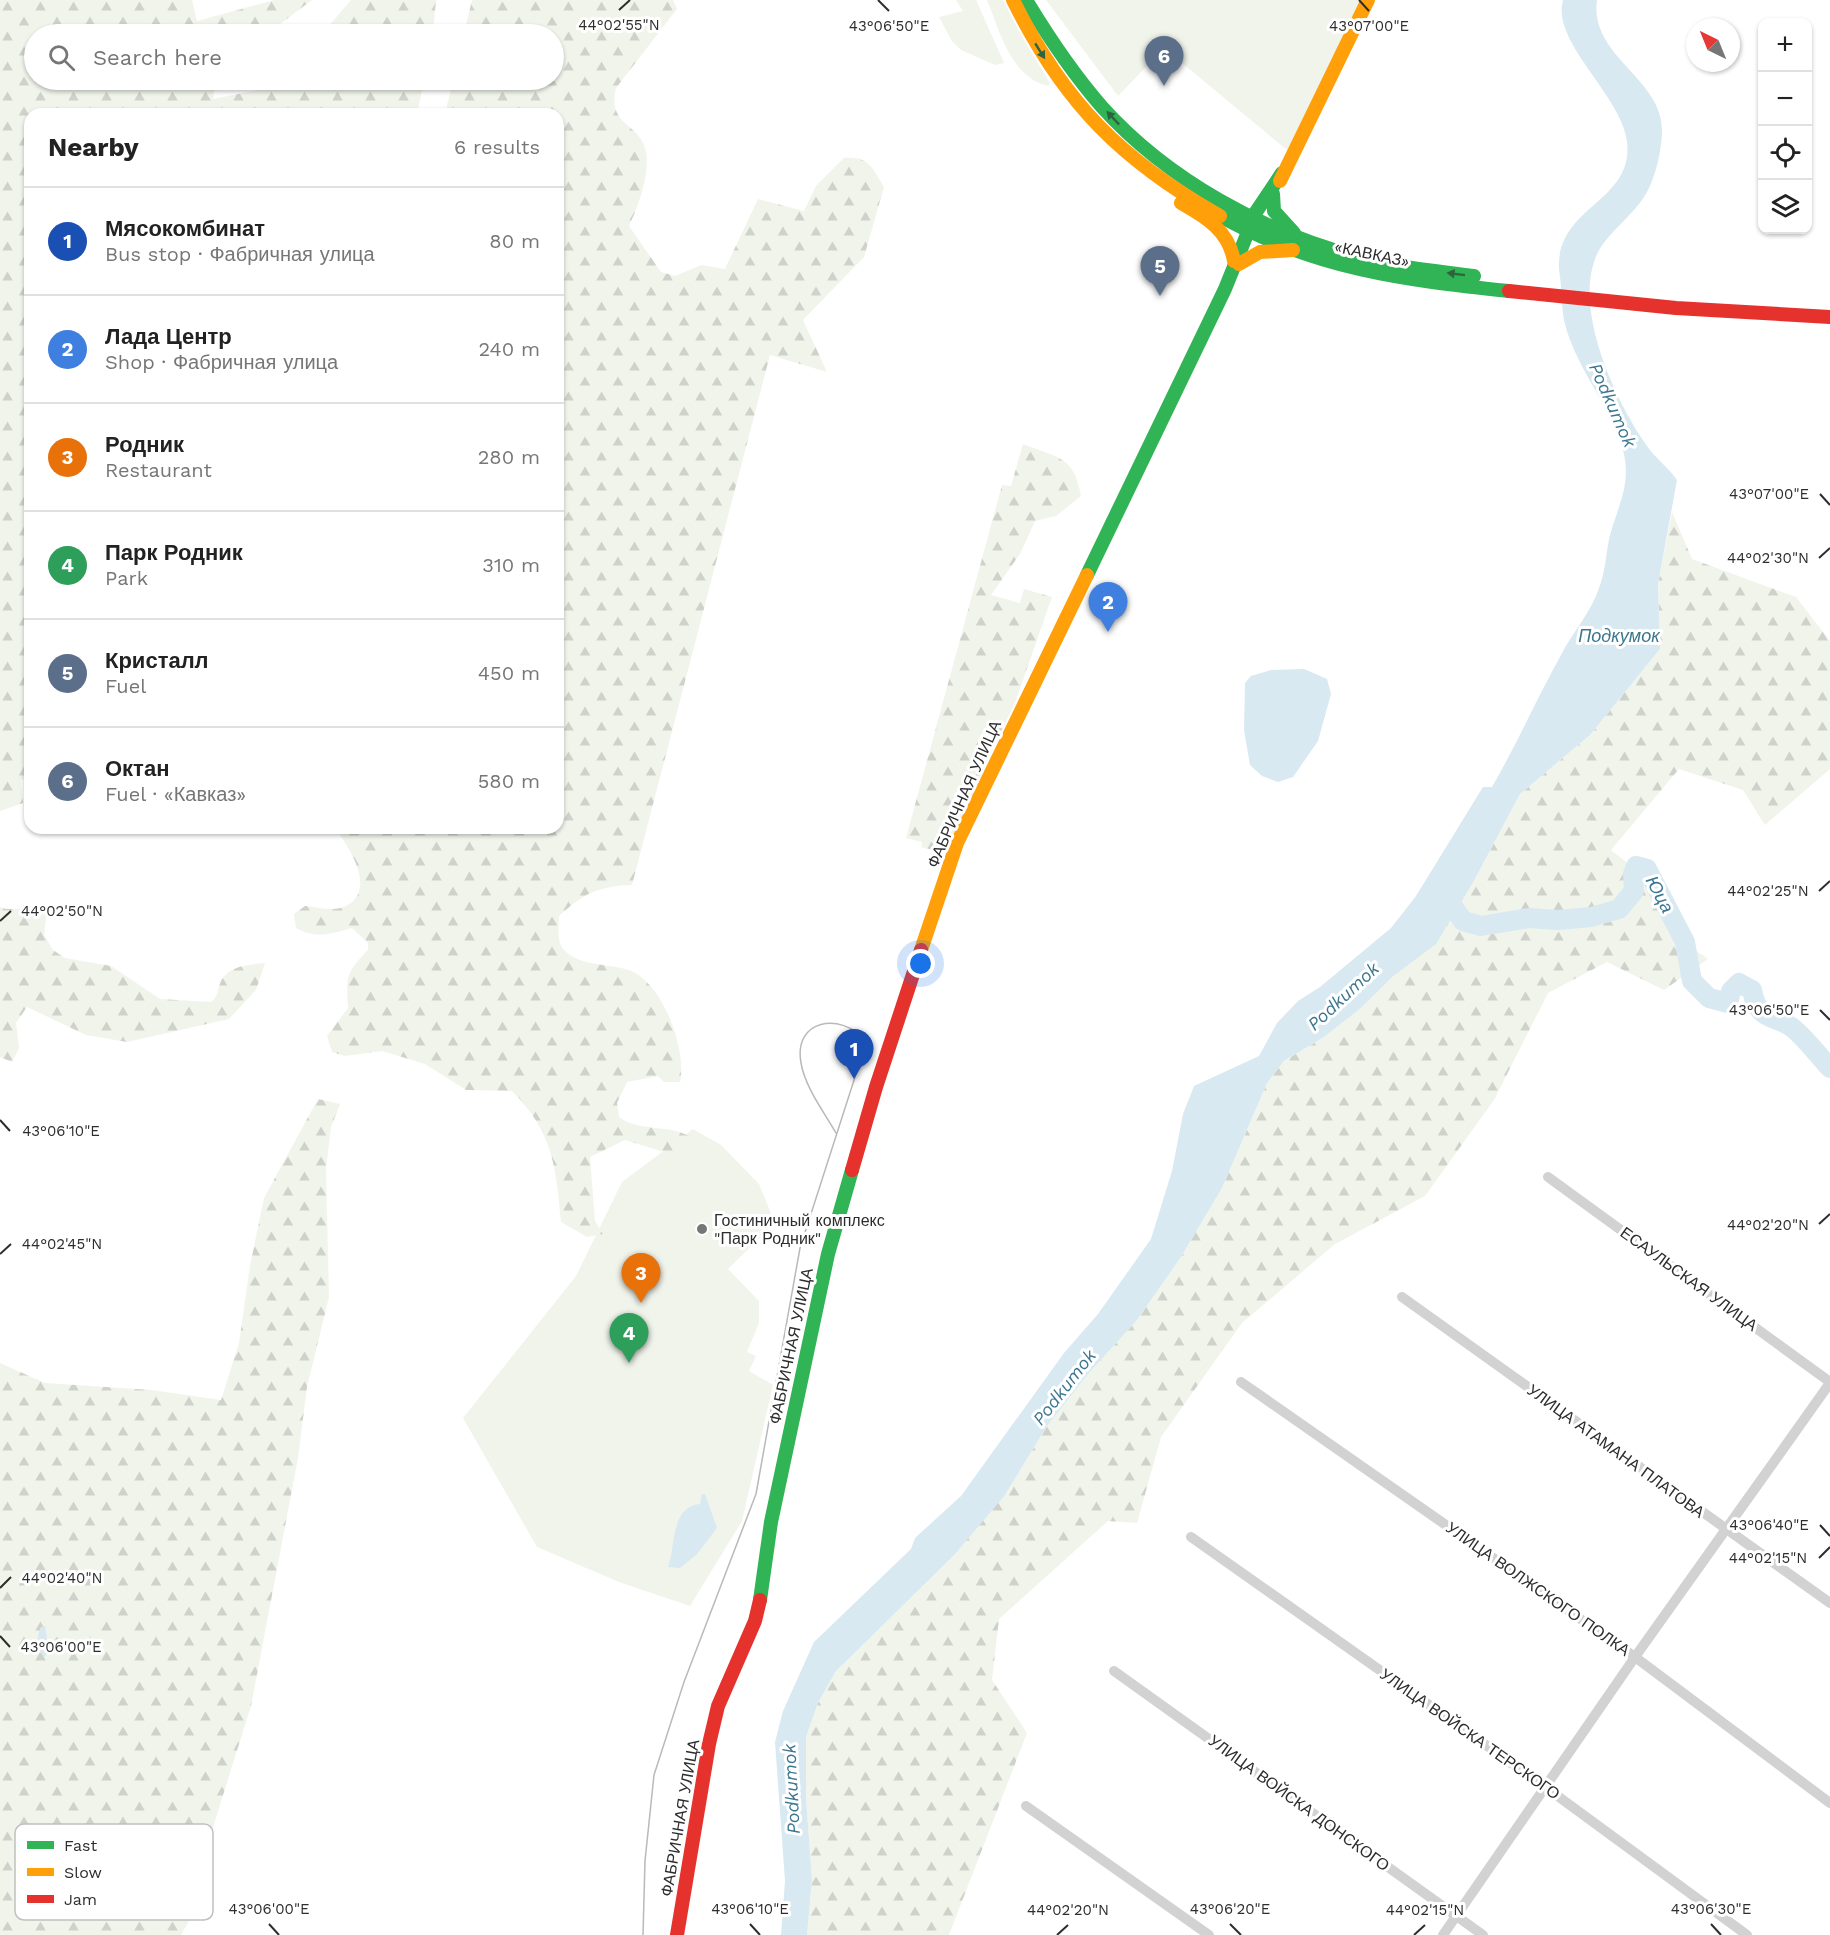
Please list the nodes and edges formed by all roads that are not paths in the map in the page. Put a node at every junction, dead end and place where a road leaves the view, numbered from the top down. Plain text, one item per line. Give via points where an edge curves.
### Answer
1 (1013, 0) edge
2 (1026, 0) edge
3 (1368, 0) edge
4 (1104, 133) junction
5 (1271, 193) junction
6 (1225, 204) junction
7 (1258, 215) junction
8 (1251, 237) junction
9 (1299, 237) junction
10 (1293, 250) junction
11 (1237, 263) junction
12 (1405, 267) junction
13 (1534, 289) junction
14 (1619, 298) junction
15 (1830, 307) edge
16 (1830, 317) edge
17 (1548, 1177) dead end
18 (1402, 1297) dead end
19 (1241, 1382) dead end
20 (1830, 1382) edge
21 (1727, 1529) junction
22 (1191, 1537) dead end
23 (1830, 1603) edge
24 (1635, 1657) junction
25 (1114, 1671) dead end
26 (1544, 1786) junction
27 (1830, 1803) edge
28 (1026, 1806) dead end
29 (1456, 1916) junction
30 (677, 1935) edge
31 (1209, 1935) edge
32 (1443, 1935) edge
33 (1483, 1935) edge
34 (1747, 1935) edge

1 -> 4 main road, «КАВКАЗ» via 1054,74
6 -> 2 main road, «КАВКАЗ» via 1167,167 1118,124 1062,58
3 - 5 main road, ФАБРИЧНАЯ УЛИЦА
4 - 7 main road via 1210,206 1235,218
4 - 8 main road, «КАВКАЗ» via 1176,192
4 - 11 main road via 1110,145 1136,170 1224,233
5 - 6 main road via 1249,206
5 - 7 main road, ФАБРИЧНАЯ УЛИЦА
5 - 9 main road via 1274,211
6 - 7 main road, «КАВКАЗ»
7 - 8 main road, ФАБРИЧНАЯ УЛИЦА
7 - 9 main road, «КАВКАЗ»
8 - 10 main road, «КАВКАЗ»
8 - 11 main road, ФАБРИЧНАЯ УЛИЦА
8 - 12 main road via 1267,232 1359,264 1394,270
9 - 12 main road, «КАВКАЗ» via 1356,257
10 - 11 main road via 1260,252
10 - 13 main road, «КАВКАЗ» via 1371,274
11 - 30 main road, ФАБРИЧНАЯ УЛИЦА via 957,843 895,1028 828,1254 771,1522 762,1591 754,1621 718,1706 708,1744
13 -> 12 main road, «КАВКАЗ»
13 - 14 main road, «КАВКАЗ»
14 - 15 main road, «КАВКАЗ»
14 - 16 main road, «КАВКАЗ»
17 - 20 street, ЕСАУЛЬСКАЯ УЛИЦА
18 - 21 street, УЛИЦА АТАМАНА ПЛАТОВА
19 - 24 street, УЛИЦА ВОЛЖСКОГО ПОЛКА
20 - 21 street
21 - 23 street, УЛИЦА АТАМАНА ПЛАТОВА
21 - 24 street
22 - 26 street, УЛИЦА ВОЙСКА ТЕРСКОГО
24 - 26 street
24 - 27 street, УЛИЦА ВОЛЖСКОГО ПОЛКА
25 - 29 street, УЛИЦА ВОЙСКА ДОНСКОГО
26 - 29 street
26 - 34 street, УЛИЦА ВОЙСКА ТЕРСКОГО
28 - 31 street
29 - 32 street
29 - 33 street, УЛИЦА ВОЙСКА ДОНСКОГО

